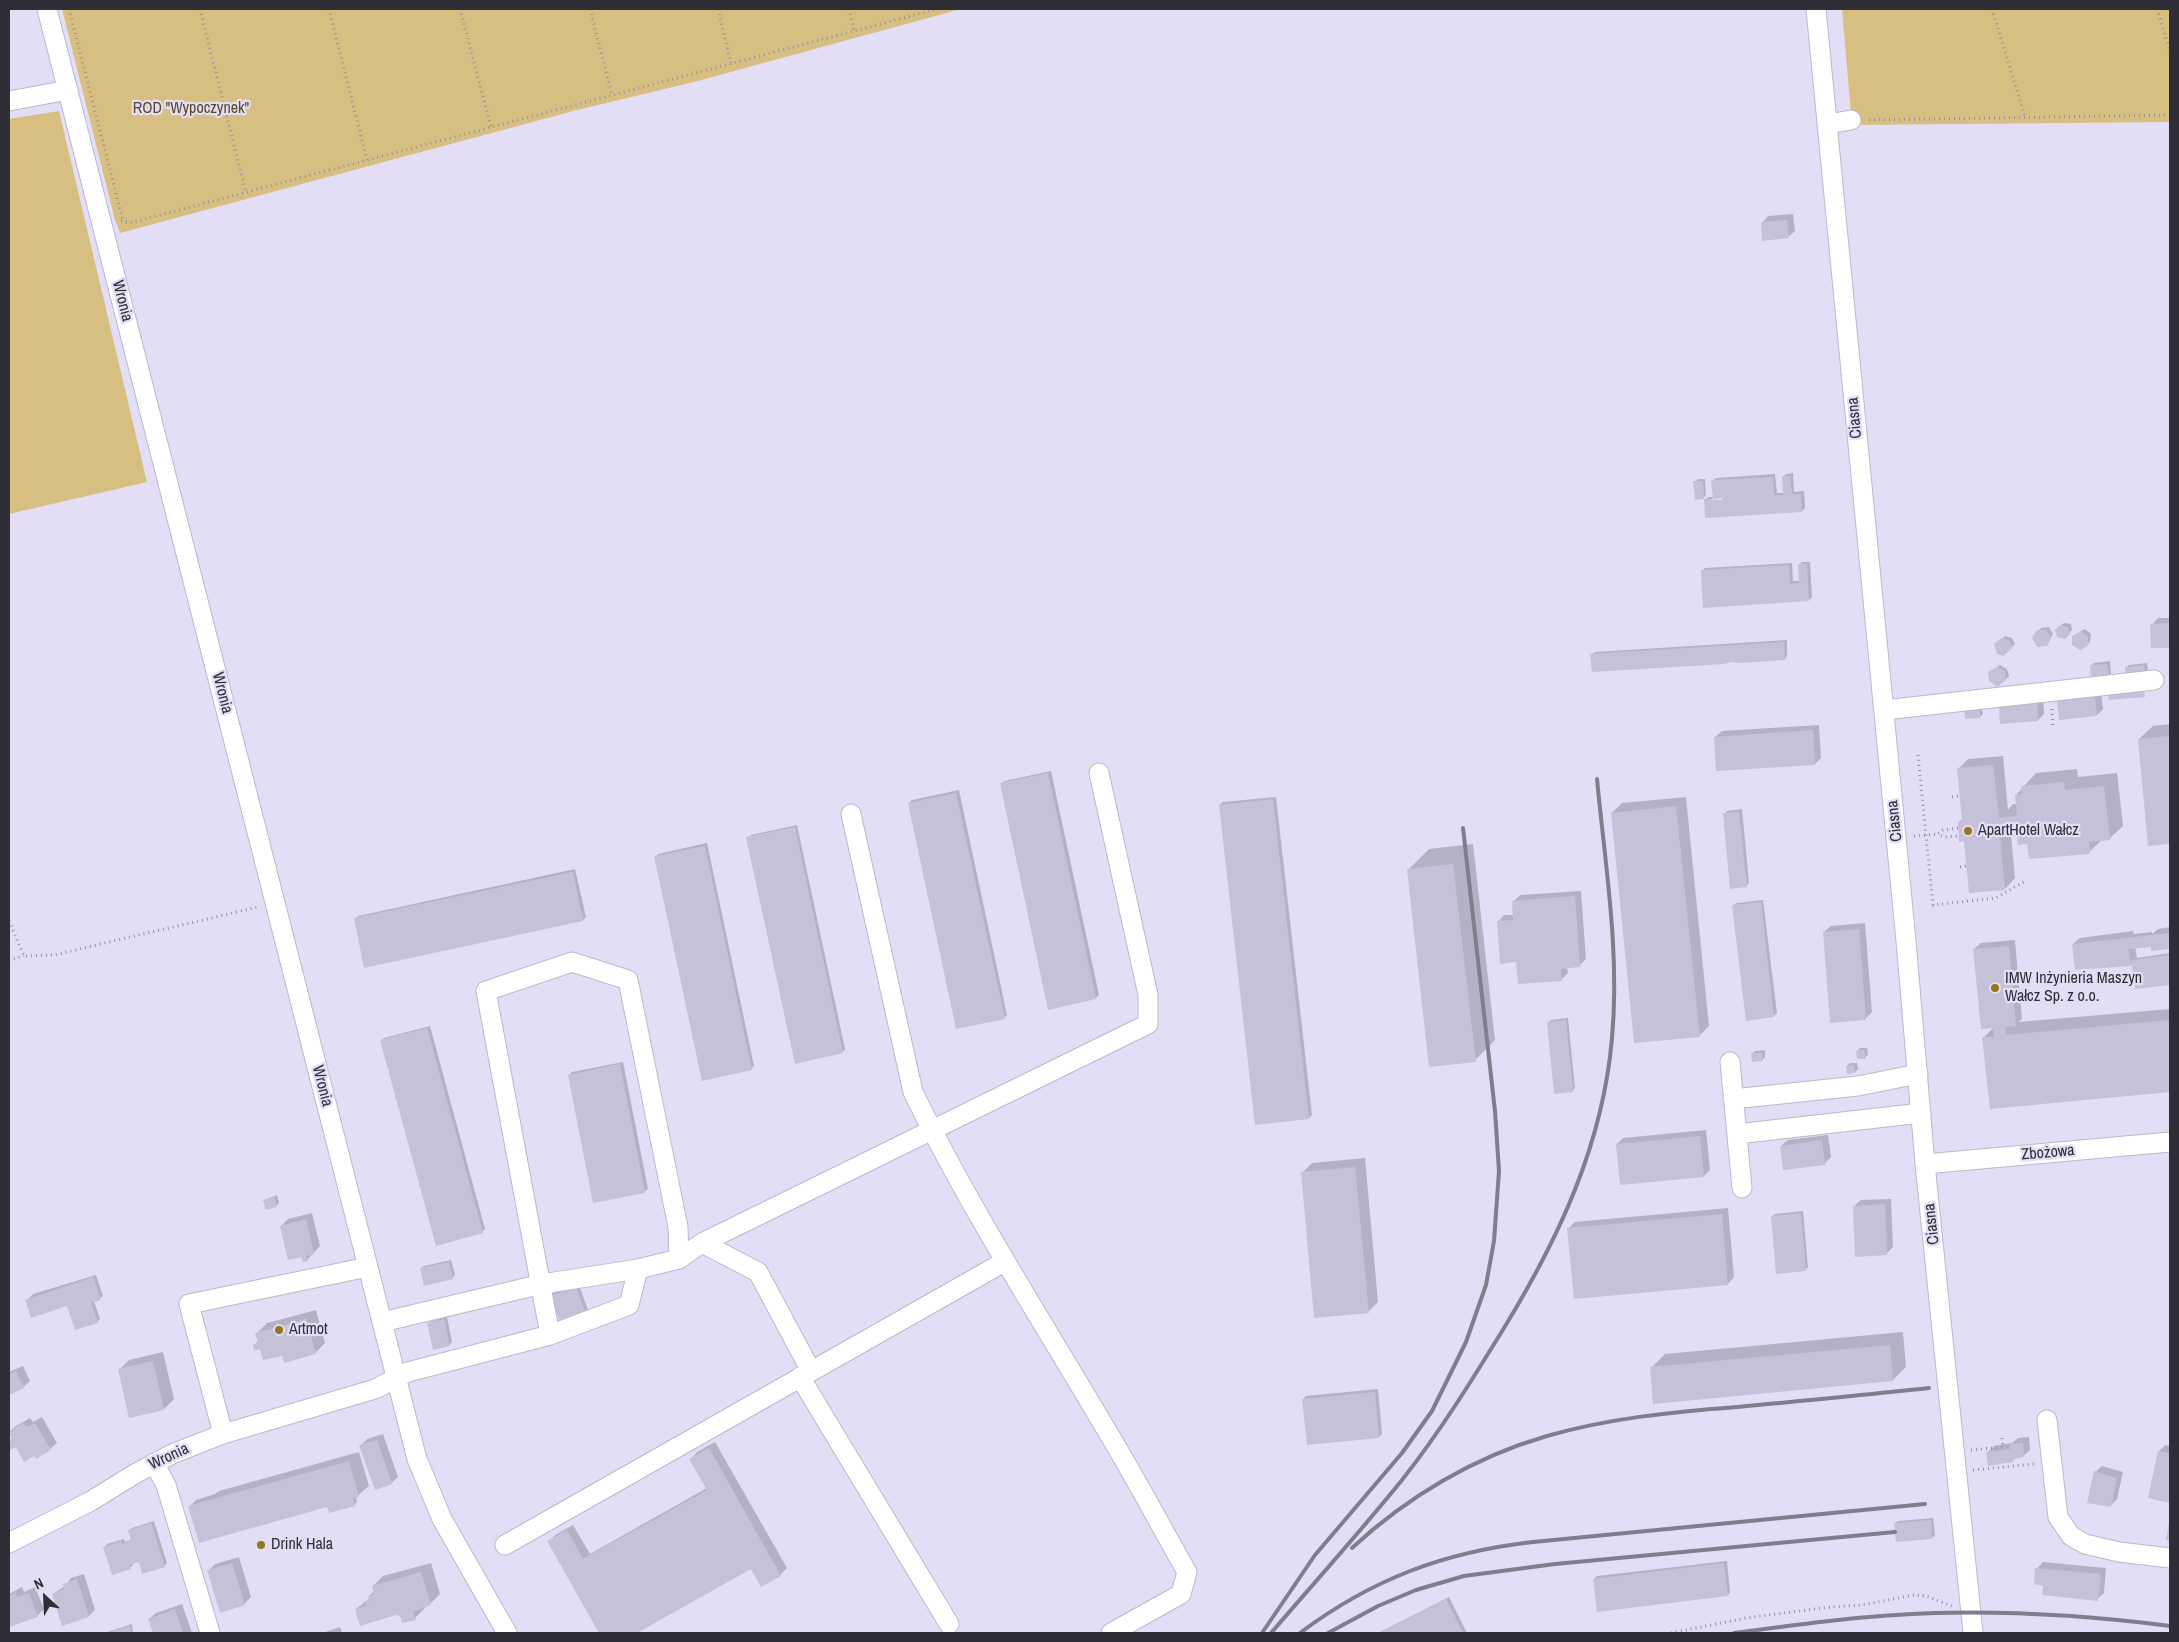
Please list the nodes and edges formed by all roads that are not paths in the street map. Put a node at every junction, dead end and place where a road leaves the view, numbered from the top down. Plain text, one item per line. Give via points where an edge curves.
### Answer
1 (47, 9) edge
2 (1816, 9) edge
3 (68, 90) junction
4 (9, 101) edge
5 (1851, 120) road end
6 (1828, 124) junction
7 (2154, 680) dead end
8 (1884, 710) junction
9 (1099, 773) dead end
10 (852, 814) dead end
11 (1730, 1062) dead end
12 (1918, 1074) junction
13 (1733, 1099) junction
14 (1921, 1113) junction
15 (932, 1131) junction
16 (1737, 1134) junction
17 (2170, 1142) edge
18 (1925, 1164) junction
19 (1742, 1188) dead end
20 (702, 1243) junction
21 (679, 1259) junction
22 (1004, 1262) junction
23 (368, 1267) junction
24 (638, 1269) junction
25 (542, 1284) junction
26 (382, 1322) junction
27 (550, 1335) junction
28 (806, 1374) junction
29 (396, 1378) junction
30 (2047, 1420) dead end
31 (223, 1434) junction
32 (154, 1463) junction
33 (9, 1543) edge
34 (505, 1545) dead end
35 (2170, 1558) edge
36 (949, 1624) dead end
37 (210, 1633) edge
38 (507, 1633) edge
39 (1111, 1633) edge
40 (1973, 1633) edge

1 - 3 street, Wronia
2 - 6 street, Ciasna
3 - 4 street
3 - 23 street, Wronia
5 - 6 street
6 - 8 street, Ciasna
7 - 8 street
8 - 12 street, Ciasna
9 - 15 street via 1148,995 1148,1024
10 - 15 street via 913,1092
11 - 13 street
12 - 13 street via 1858,1086
12 - 14 street, Ciasna
13 - 16 street
14 - 16 street
14 - 18 street, Ciasna
15 - 20 street
15 - 22 street
16 - 19 street
17 - 18 street, Zbożowa
18 - 40 street, Ciasna
20 - 21 street
20 - 28 street via 758,1272
21 - 24 street
21 - 25 street via 678,1228 628,980 572,962 486,991
22 - 28 street
22 - 39 street via 1120,1453 1187,1572 1181,1594
23 - 26 street, Wronia
23 - 31 street via 190,1304
24 - 25 street
24 - 27 street via 629,1305
25 - 26 street
25 - 27 street
26 - 29 street, Wronia
27 - 29 street via 429,1366
28 - 34 street
28 - 36 street
29 - 31 street, Wronia via 376,1389
29 - 38 street, Wronia via 417,1459 442,1519
30 - 35 street via 2058,1517 2071,1536 2086,1544 2119,1552
31 - 32 street, Wronia
32 - 33 street, Wronia
32 - 37 street via 166,1484

